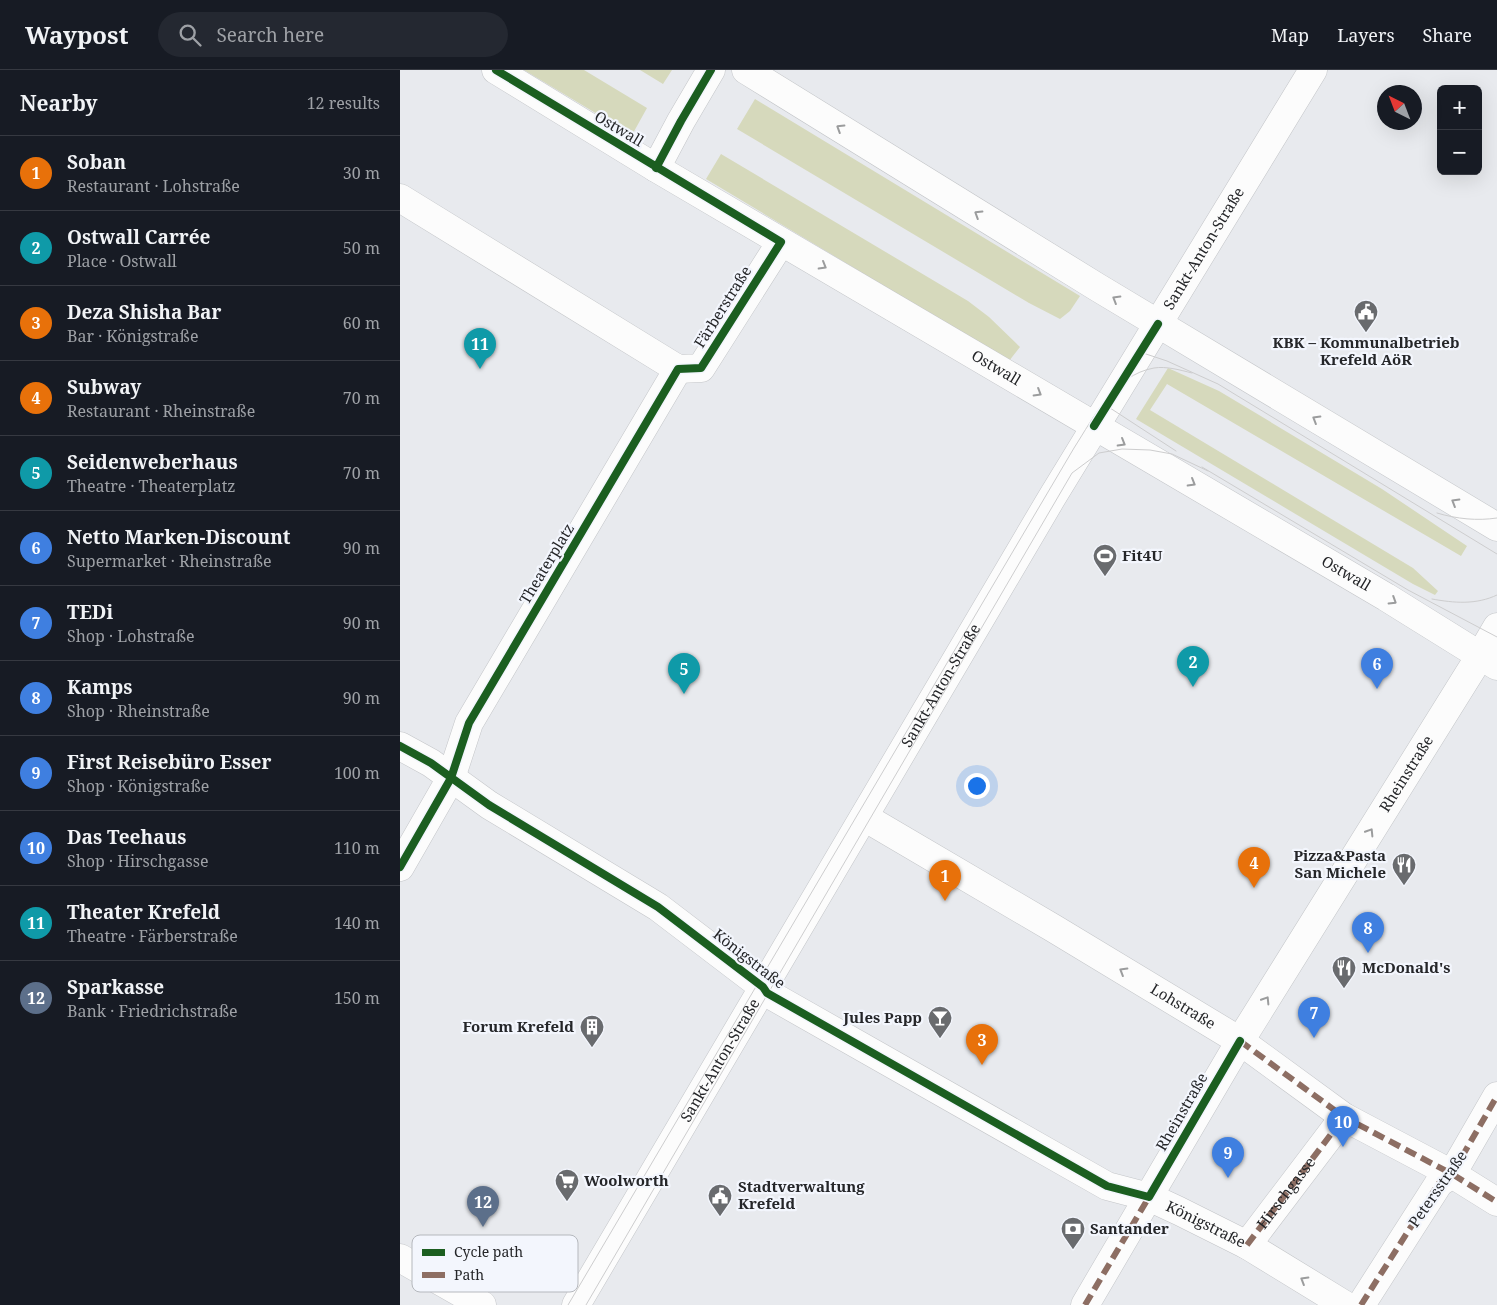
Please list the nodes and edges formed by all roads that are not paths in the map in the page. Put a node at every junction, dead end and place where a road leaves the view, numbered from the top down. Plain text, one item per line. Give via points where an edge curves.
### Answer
1 (496, 70) edge
2 (711, 70) edge
3 (746, 70) edge
4 (1313, 70) edge
5 (656, 168) junction
6 (400, 198) edge
7 (781, 242) junction
8 (1158, 324) junction
9 (678, 369) junction
10 (1094, 426) junction
11 (1497, 527) edge
12 (1497, 627) edge
13 (1489, 661) edge
14 (400, 746) edge
15 (451, 778) junction
16 (864, 817) junction
17 (400, 867) edge
18 (763, 987) junction
19 (1240, 1041) junction
20 (1497, 1096) edge
21 (1344, 1117) junction
22 (1452, 1174) junction
23 (1149, 1197) junction
24 (1497, 1202) edge
25 (1247, 1245) junction
26 (400, 1258) edge
27 (412, 1265) edge
28 (459, 1292) edge
29 (482, 1305) edge
30 (576, 1305) edge
31 (1085, 1305) edge
32 (1345, 1305) edge
33 (1361, 1305) edge

1 - 5 street, Ostwall
2 - 5 street
8 -> 3 street
4 - 8 street, Sankt-Anton-Straße
5 - 7 street, Ostwall
6 - 9 street
7 - 9 street, Färberstraße via 701,368
7 -> 10 street, Ostwall
8 - 10 street, Sankt-Anton-Straße
11 -> 8 street
9 - 15 street, Theaterplatz via 469,723
10 -> 13 street, Ostwall
10 - 16 street, Sankt-Anton-Straße
12 - 13 street, Rheinstraße
19 -> 13 street, Rheinstraße
14 - 15 street, Königstraße
15 - 17 street, Theaterplatz
15 - 18 street, Königstraße via 488,805 658,907
16 - 18 street, Sankt-Anton-Straße
19 -> 16 street, Lohstraße
18 - 23 street, Königstraße via 767,994 1106,1186
18 - 30 street, Sankt-Anton-Straße
19 - 21 street, Lohstraße
19 - 23 street, Rheinstraße
20 - 22 street, Petersstraße
21 - 22 street, Lohstraße
21 - 25 street, Hirschgasse
22 - 24 street, Lohstraße
22 - 33 street, Petersstraße via 1439,1183
23 - 25 street, Königstraße
23 - 31 street, Rheinstraße
32 -> 25 street, Königstraße
26 - 27 street
28 - 29 street

